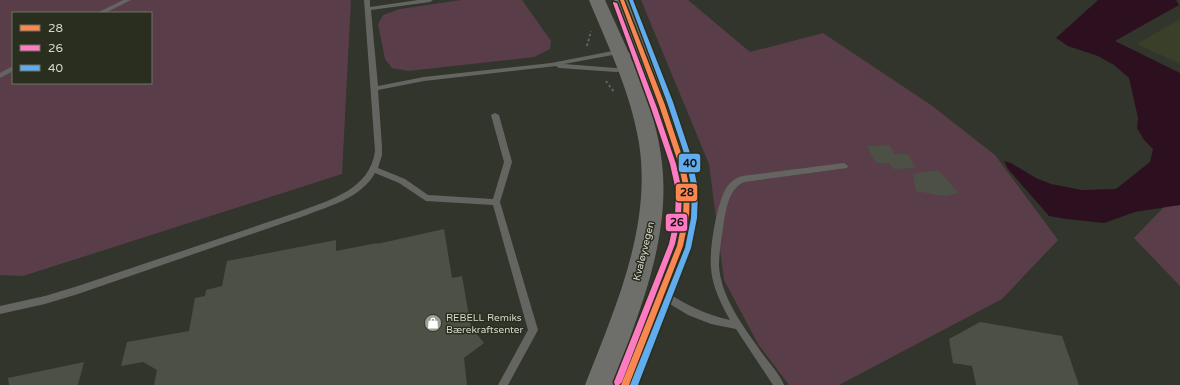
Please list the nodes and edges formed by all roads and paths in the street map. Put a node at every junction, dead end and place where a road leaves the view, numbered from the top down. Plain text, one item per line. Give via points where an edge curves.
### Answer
1 (128, 0) edge
2 (367, 0) edge
3 (430, 0) edge
4 (597, 0) edge
5 (622, 0) edge
6 (368, 9) junction
7 (102, 12) edge
8 (629, 59) junction
9 (551, 65) junction
10 (12, 69) edge
11 (0, 76) edge
12 (602, 76) dead end
13 (375, 89) junction
14 (616, 93) dead end
15 (495, 115) dead end
16 (844, 166) dead end
17 (374, 170) junction
18 (496, 202) junction
19 (661, 294) junction
20 (0, 310) edge
21 (739, 326) junction
22 (629, 375) edge
23 (503, 385) edge
24 (599, 385) edge
25 (779, 385) edge

1 - 7 lane
2 - 6 lane
3 - 6 lane
4 - 8 main road, Kvaløyvegen
5 - 8 main road, Kvaløyvegen
6 - 13 lane
8 - 9 lane via 584,57
8 - 9 lane via 616,70
8 - 19 main road, Kvaløyvegen via 662,105 681,162 687,190 686,217 680,246
8 - 24 main road, Kvaløyvegen via 652,163 651,217 631,298
9 - 13 lane via 430,78
10 - 11 lane
12 - 14 path
13 - 17 lane via 378,158
15 - 18 lane via 508,162
16 - 21 lane via 742,179 730,187 723,204 715,269 724,299
17 - 18 lane via 402,180 426,198
17 - 20 lane via 366,182 331,203 78,290
18 - 23 lane via 533,330
19 - 21 lane via 691,312 711,320
19 - 22 main road, Kvaløyvegen
21 - 25 lane

